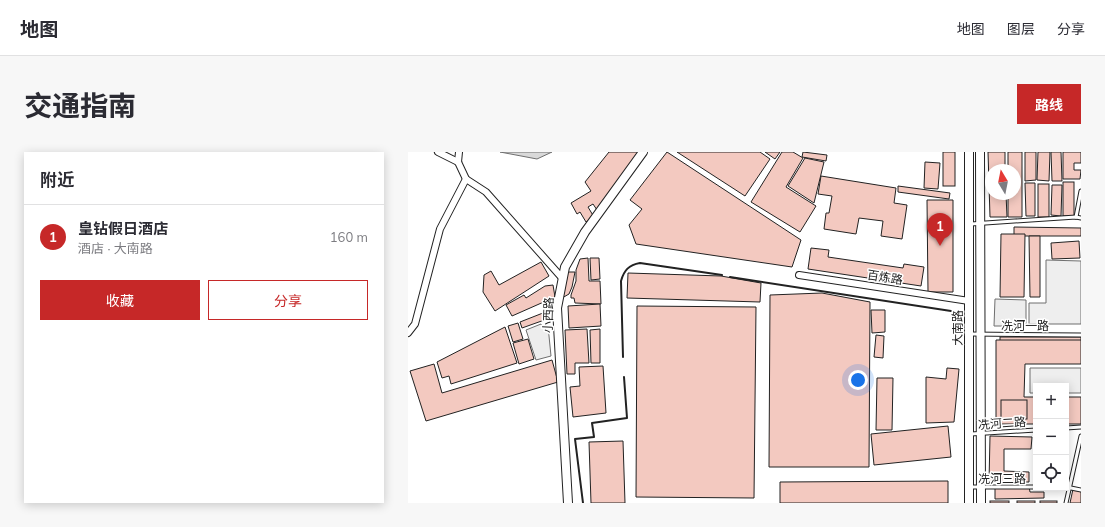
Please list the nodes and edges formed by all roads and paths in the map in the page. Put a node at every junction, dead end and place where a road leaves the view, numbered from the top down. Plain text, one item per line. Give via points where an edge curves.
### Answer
1 (438, 152) edge
2 (459, 152) edge
3 (642, 152) edge
4 (969, 152) edge
5 (980, 152) edge
6 (458, 162) junction
7 (466, 179) junction
8 (1081, 191) edge
9 (1076, 217) junction
10 (1081, 218) edge
11 (980, 223) junction
12 (969, 224) junction
13 (799, 275) dead end
14 (563, 279) junction
15 (969, 301) junction
16 (408, 333) edge
17 (969, 334) junction
18 (981, 334) junction
19 (1081, 334) edge
20 (1081, 427) edge
21 (1069, 428) edge
22 (1033, 430) edge
23 (981, 433) junction
24 (969, 434) junction
25 (1081, 436) edge
26 (1069, 483) edge
27 (969, 487) junction
28 (981, 487) junction
29 (1033, 487) edge
30 (1069, 487) edge
31 (1081, 490) edge
32 (1068, 491) edge
33 (568, 503) edge
34 (969, 503) edge
35 (981, 503) edge
36 (1066, 503) edge

1 - 6 street
2 - 6 street
3 - 14 street, 小西路 via 585,232 565,267
4 - 12 street, 大南路
5 - 11 street, 大南路
6 - 7 street
7 - 14 street via 486,192
7 - 16 street via 440,229 415,324
8 - 9 lane
9 - 10 lane
9 - 11 lane
11 - 12 lane
11 - 18 street, 大南路
12 - 15 street, 大南路
13 - 15 street, 百炼路
14 - 33 street, 小西路 via 558,308
15 - 17 street, 大南路
17 - 18 lane, 冼河一路
17 - 24 street, 大南路 via 969,331
18 - 19 lane, 冼河一路
18 - 23 street, 大南路
20 - 21 lane
22 - 23 lane, 冼河二路
23 - 24 lane, 冼河二路
23 - 28 street, 大南路
24 - 27 street, 大南路
25 - 26 lane
27 - 28 lane, 冼河三路
27 - 34 street, 大南路
28 - 29 lane, 冼河三路
28 - 35 street, 大南路
30 - 31 lane
32 - 36 lane

